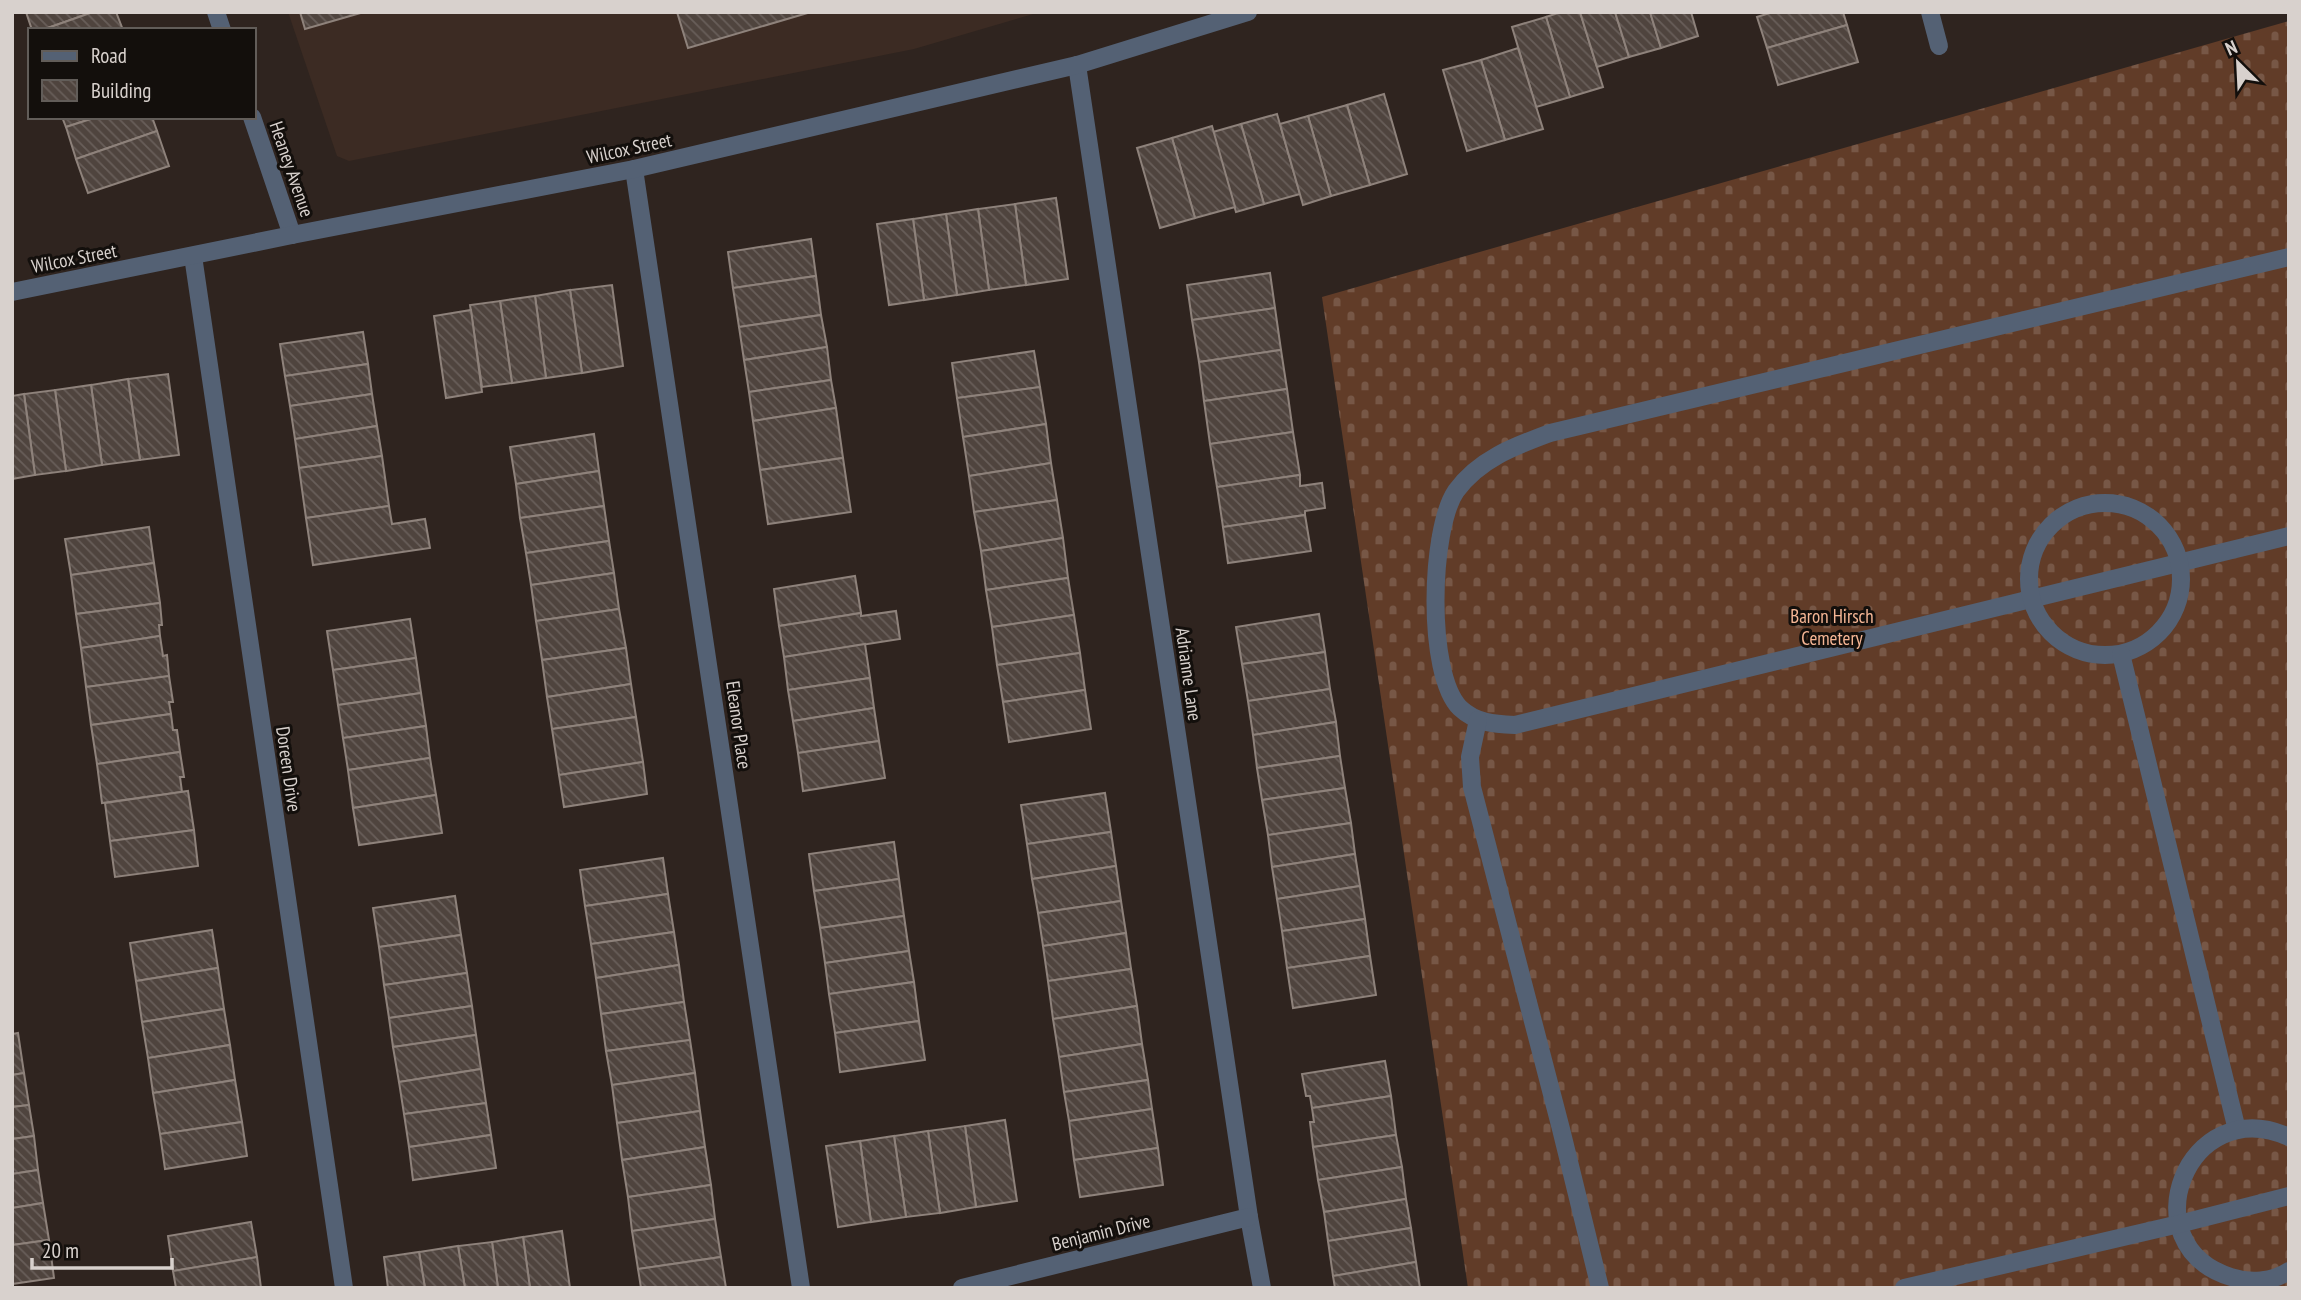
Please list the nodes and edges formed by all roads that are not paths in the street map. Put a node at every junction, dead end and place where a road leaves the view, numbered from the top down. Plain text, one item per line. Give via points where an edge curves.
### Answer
1 (1248, 12) edge
2 (1930, 12) edge
3 (1939, 46) dead end
4 (1077, 65) junction
5 (253, 119) edge
6 (634, 169) junction
7 (292, 235) junction
8 (192, 256) junction
9 (2289, 257) edge
10 (12, 292) edge
11 (2289, 536) edge
12 (2180, 562) junction
13 (2031, 600) junction
14 (2121, 654) junction
15 (1478, 720) junction
16 (2237, 1130) junction
17 (2289, 1137) edge
18 (2289, 1196) edge
19 (1249, 1217) junction
20 (2179, 1224) junction
21 (2289, 1271) edge
22 (344, 1288) edge
23 (801, 1288) edge
24 (962, 1288) edge
25 (1262, 1288) edge
26 (1600, 1288) edge
27 (1904, 1288) edge

1 - 4 street, Wilcox Street
2 - 3 street
4 - 6 street, Wilcox Street
4 - 19 street, Adrianne Lane
5 - 7 street, Heaney Avenue
6 - 7 street, Wilcox Street
6 - 23 street, Eleanor Place
7 - 8 street, Wilcox Street
8 - 10 street, Wilcox Street
8 - 22 street, Doreen Drive
9 - 15 street via 1550,433 1506,449 1476,469 1455,493 1437,570 1435,618 1444,677 1461,708
11 - 12 street
12 - 13 street
12 - 13 street via 2159,524 2141,512 2098,503 2057,520 2042,536 2032,555
12 - 14 street via 2182,583 2170,621 2140,648
13 - 14 street via 2038,617 2065,644 2082,653
13 - 15 street via 1535,721 1504,724
14 - 16 street
15 - 26 street via 1470,757 1472,787
16 - 17 street via 2256,1128
16 - 20 street via 2201,1149 2188,1165 2179,1184
18 - 20 street
19 - 24 street, Benjamin Drive
19 - 25 street, Adrianne Lane
20 - 21 street via 2201,1261 2220,1273 2240,1280 2262,1280
20 - 27 street

